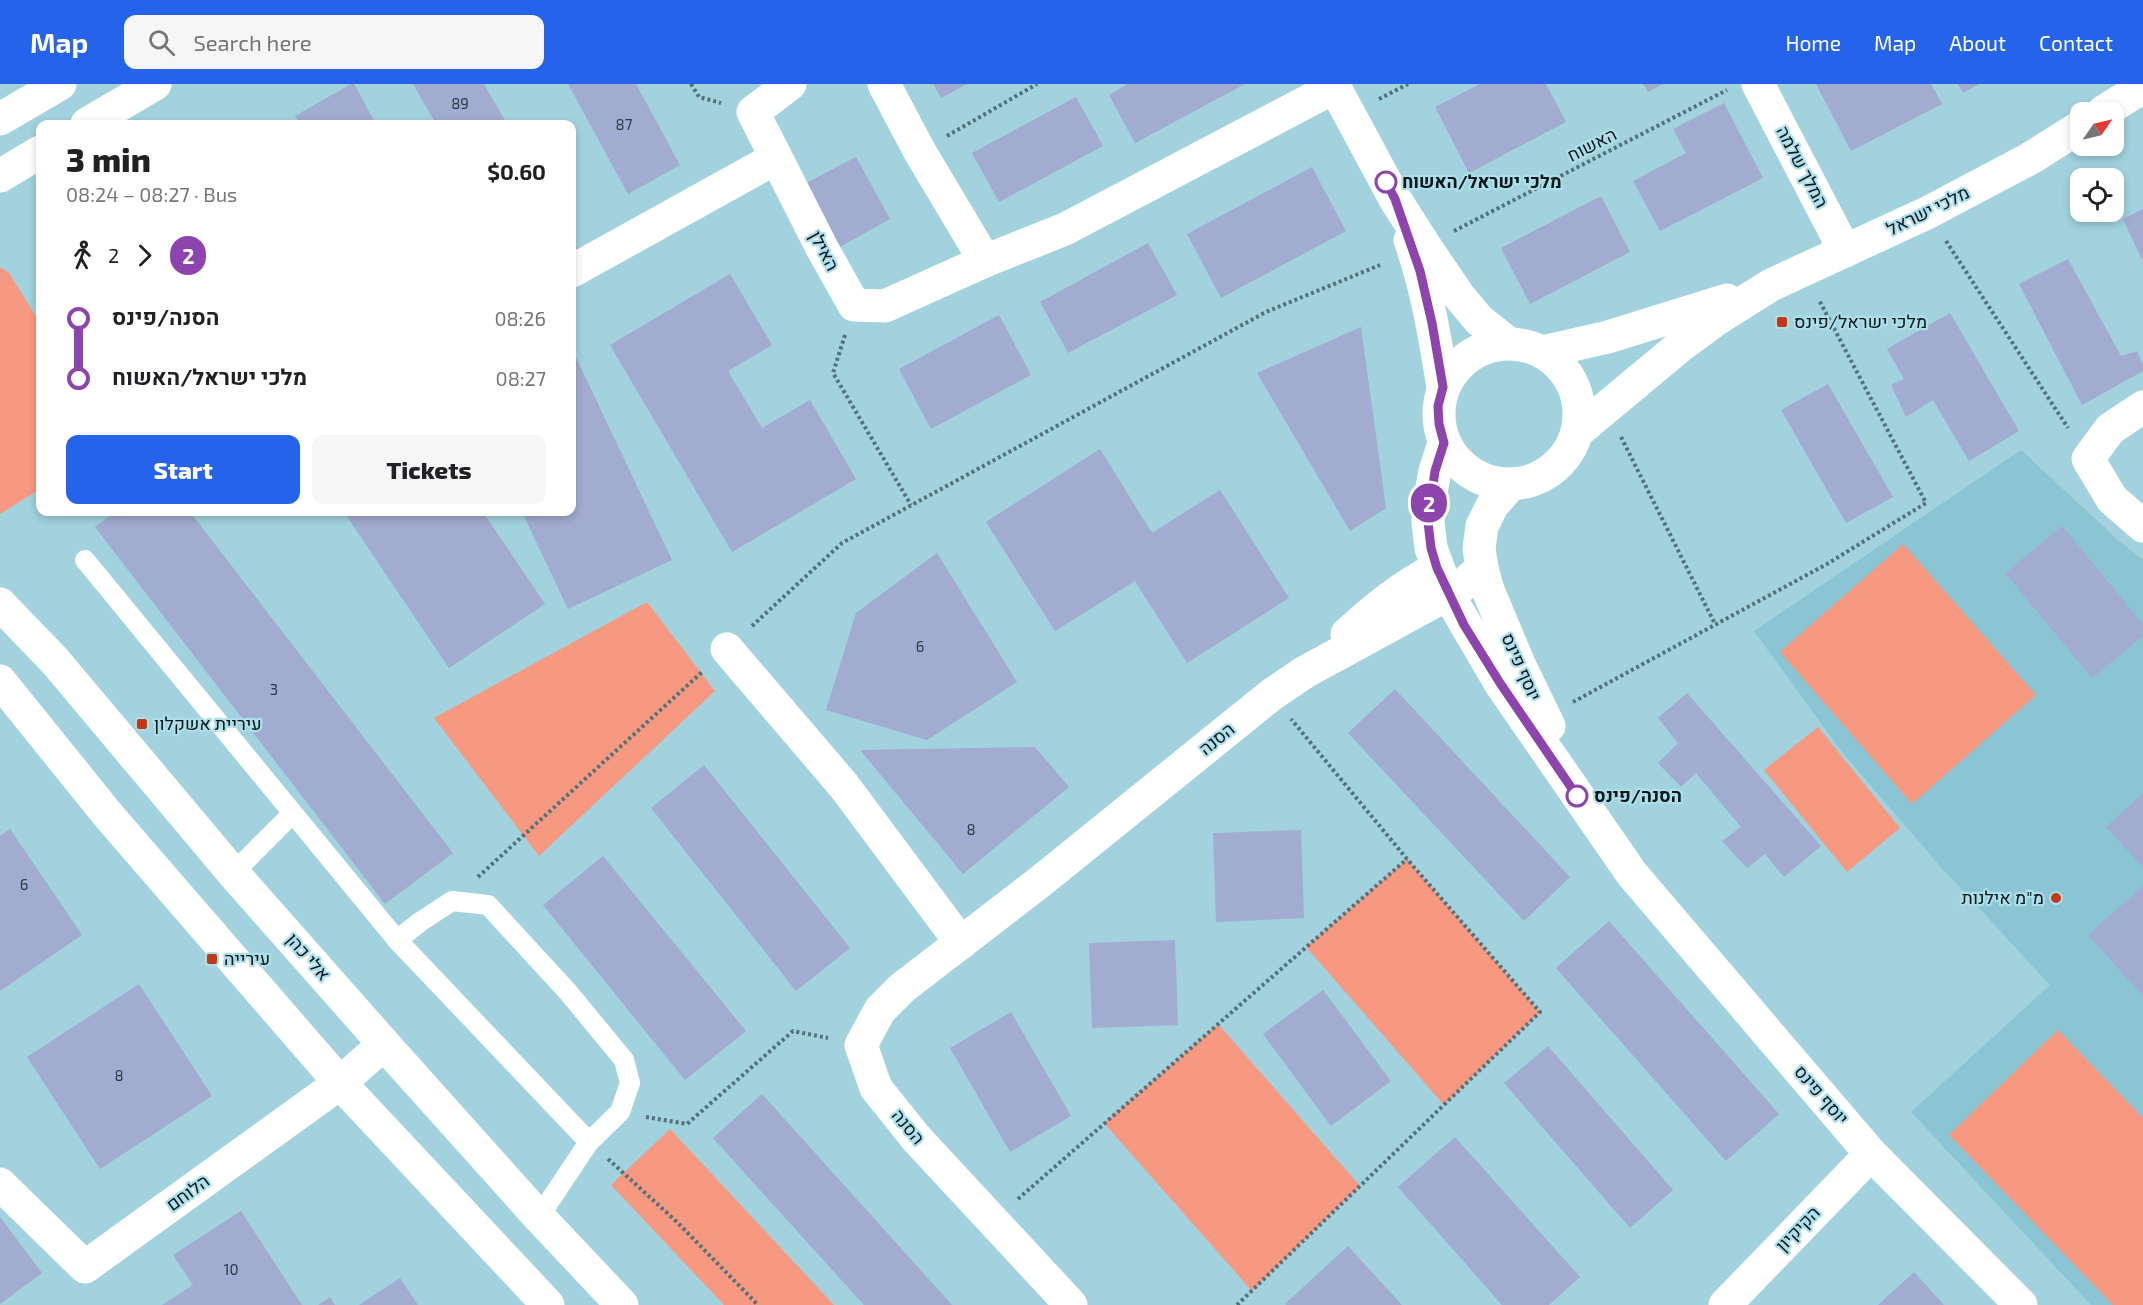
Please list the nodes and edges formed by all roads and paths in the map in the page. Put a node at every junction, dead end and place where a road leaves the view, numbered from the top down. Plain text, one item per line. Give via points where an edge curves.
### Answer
1 (60, 84) edge
2 (155, 84) edge
3 (790, 84) edge
4 (884, 84) edge
5 (1037, 84) edge
6 (1334, 86) edge
7 (1743, 87) edge
8 (2143, 87) edge
9 (2119, 102) edge
10 (0, 119) edge
11 (94, 120) edge
12 (2070, 133) edge
13 (920, 152) junction
14 (36, 154) edge
15 (776, 158) junction
16 (0, 176) edge
17 (1395, 199) junction
18 (1927, 213) junction
19 (1425, 246) junction
20 (1845, 250) junction
21 (985, 261) junction
22 (1380, 266) dead end
23 (576, 269) edge
24 (1804, 270) junction
25 (1771, 285) junction
26 (854, 305) junction
27 (1508, 343) junction
28 (1542, 352) junction
29 (1443, 387) junction
30 (1606, 407) junction
31 (2143, 407) edge
32 (1577, 432) junction
33 (1444, 443) junction
34 (2088, 459) junction
35 (1510, 485) junction
36 (911, 505) junction
37 (2143, 526) edge
38 (85, 560) dead end
39 (1482, 568) junction
40 (1443, 581) junction
41 (0, 604) edge
42 (1715, 624) junction
43 (727, 649) junction
44 (0, 681) edge
45 (1271, 695) junction
46 (1544, 717) junction
47 (292, 814) junction
48 (1407, 859) junction
49 (233, 873) junction
50 (1632, 874) junction
51 (452, 901) junction
52 (397, 940) junction
53 (961, 943) junction
54 (384, 1044) junction
55 (861, 1045) junction
56 (340, 1083) junction
57 (620, 1112) junction
58 (589, 1142) junction
59 (1871, 1154) junction
60 (0, 1184) edge
61 (539, 1217) junction
62 (993, 1221) junction
63 (545, 1304) edge
64 (621, 1305) edge
65 (758, 1305) edge
66 (1071, 1305) edge
67 (1237, 1305) edge
68 (1725, 1305) edge
69 (2021, 1305) edge

1 - 10 street
2 - 11 street
3 - 15 street, האילן via 753,112
4 - 13 street
5 - 13 path
6 - 17 street
6 - 21 street via 1065,229
7 - 19 path, האשוח
7 - 20 street, המלך שלמה
8 - 9 street
12 - 18 street, מלכי ישראל
13 - 21 street
14 - 16 street
15 - 23 street
15 - 26 street, האילן
17 - 19 street
17 - 29 street via 1420,271
18 - 20 street, מלכי ישראל
18 - 34 path
19 - 27 street via 1479,320
20 - 24 street, מלכי ישראל
21 - 26 street via 885,306
22 - 36 path via 1266,312
24 - 25 street, מלכי ישראל
24 - 42 path via 1926,503 1827,564
25 - 28 street, מלכי ישראל via 1638,328
25 - 30 street, מלכי ישראל via 1717,319
26 - 36 path via 833,373
27 - 28 street
27 - 29 street via 1488,346 1469,355
28 - 32 street via 1561,366 1573,386 1579,409
29 - 33 street via 1438,406
30 - 32 street, מלכי ישראל
30 - 42 path
31 - 34 street via 2110,429
32 - 35 street via 1568,453 1552,470 1532,481
33 - 35 street via 1471,474
33 - 40 street, יוסף פינס via 1435,471 1428,522 1431,548
34 - 37 street via 2112,499
35 - 39 street, יוסף פינס via 1492,506 1482,526
36 - 43 path via 842,543
38 - 47 lane
39 - 40 street, הסנה via 1464,585
39 - 46 street, יוסף פינס
40 - 45 street, הסנה via 1408,584 1383,601 1305,672
40 - 50 street, יוסף פינס via 1500,683
41 - 49 street, אלי כהן via 55,661
42 - 46 path
43 - 51 path
43 - 53 street via 843,786
44 - 56 street via 108,815
45 - 48 path
45 - 53 street, הסנה
46 - 50 street, יוסף פינס
47 - 49 lane
47 - 52 lane
48 - 62 path
48 - 67 path via 1540,1012
49 - 54 street, אלי כהן
50 - 59 street, יוסף פינס
51 - 52 lane
51 - 57 lane via 488,905 624,1060 630,1083
52 - 58 lane
53 - 55 street, הסנה via 880,1010
54 - 56 street, הלוחם
54 - 61 street, אלי כהן
55 - 57 path via 793,1031 687,1124
55 - 62 street, הסנה via 876,1088
56 - 60 street, הלוחם via 85,1267
56 - 63 street
57 - 58 lane
58 - 61 lane
58 - 65 path via 677,1222
59 - 68 street, הקיקיון
59 - 69 street, יוסף פינס
61 - 64 street, אלי כהן
62 - 66 street, הסנה

